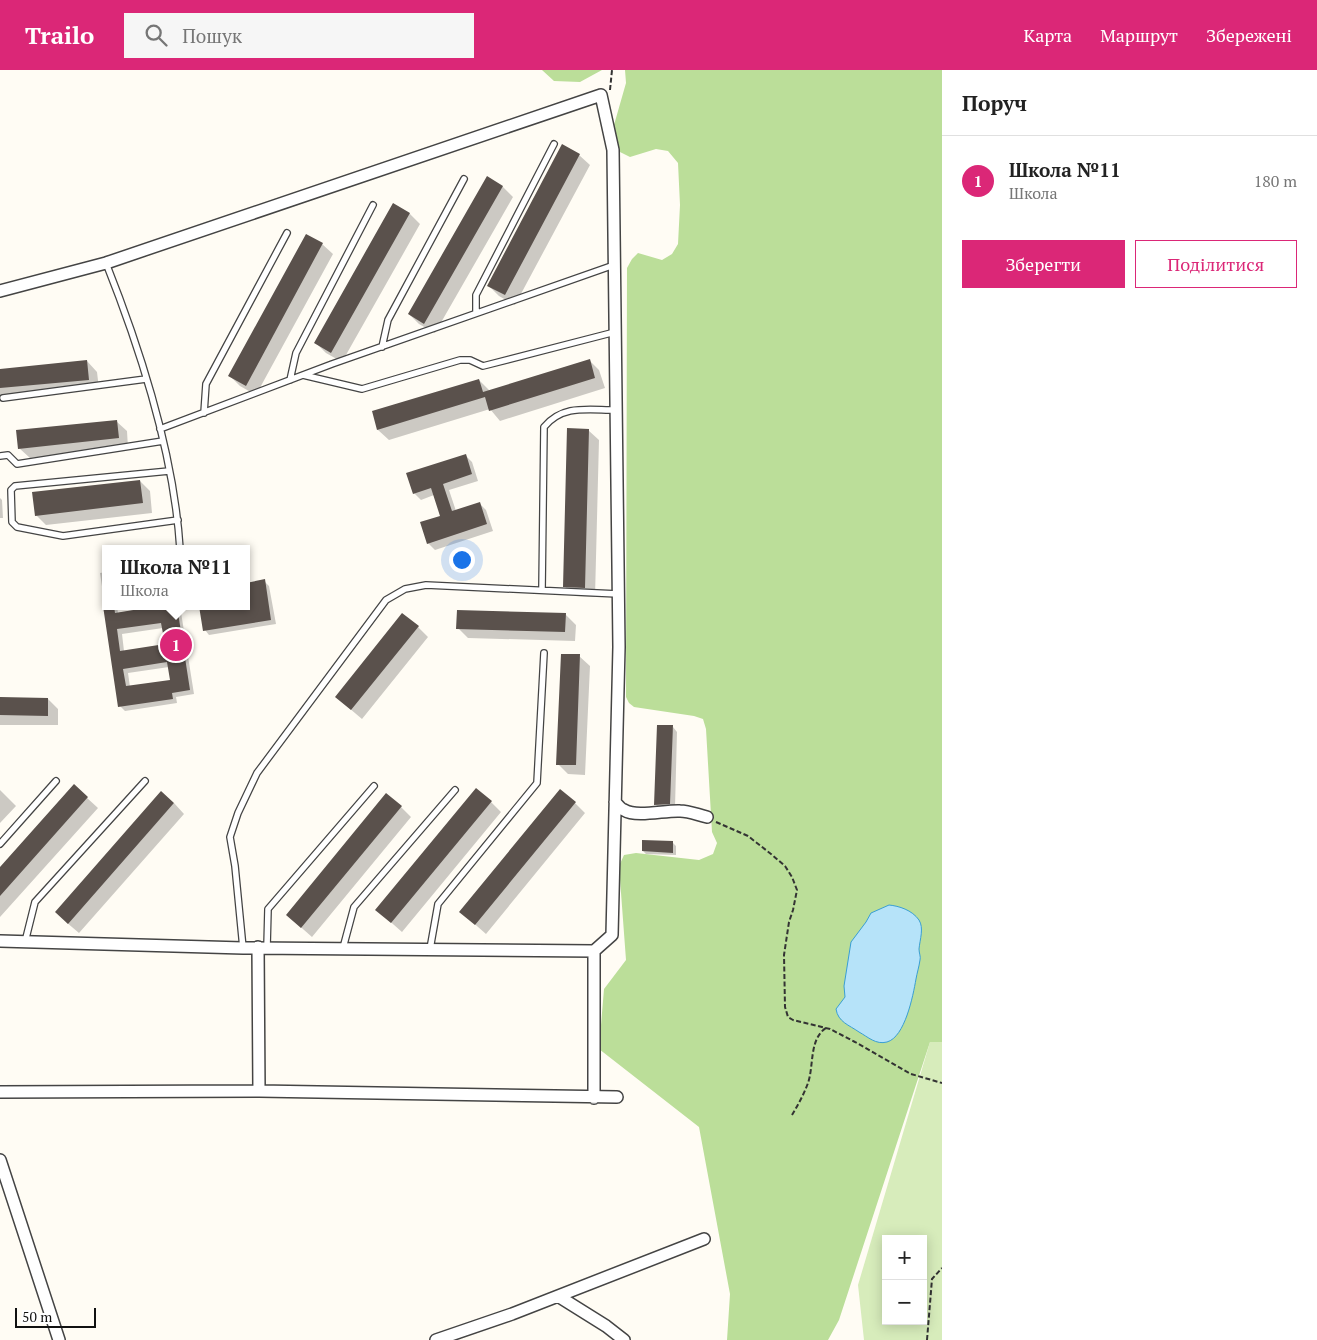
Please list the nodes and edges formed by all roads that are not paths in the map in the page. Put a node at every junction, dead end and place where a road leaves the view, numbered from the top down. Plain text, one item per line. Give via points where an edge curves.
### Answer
1 (554, 144) dead end
2 (464, 179) dead end
3 (373, 205) dead end
4 (287, 233) dead end
5 (106, 263) junction
6 (614, 265) junction
7 (0, 291) edge
8 (476, 313) junction
9 (615, 332) junction
10 (382, 347) junction
11 (302, 375) junction
12 (146, 379) junction
13 (290, 380) junction
14 (3, 398) dead end
15 (616, 410) junction
16 (204, 413) junction
17 (160, 430) junction
18 (163, 441) junction
19 (0, 456) edge
20 (169, 471) junction
21 (178, 520) junction
22 (180, 545) edge
23 (542, 590) junction
24 (618, 594) junction
25 (544, 653) dead end
26 (56, 781) dead end
27 (145, 781) dead end
28 (374, 786) dead end
29 (455, 790) dead end
30 (615, 802) junction
31 (707, 817) road end
32 (0, 844) edge
33 (0, 941) edge
34 (24, 942) junction
35 (262, 947) junction
36 (243, 948) junction
37 (343, 948) junction
38 (430, 949) junction
39 (594, 951) junction
40 (259, 1091) junction
41 (0, 1092) edge
42 (617, 1097) dead end
43 (594, 1098) junction
44 (0, 1160) edge
45 (704, 1239) dead end
46 (558, 1296) junction
47 (59, 1340) edge
48 (436, 1340) edge
49 (624, 1340) edge

1 - 8 lane via 476,295
2 - 10 lane via 388,320
3 - 13 lane via 296,353
4 - 16 lane via 206,384
5 - 6 street via 601,95 613,150
5 - 7 street
5 - 12 lane via 128,318
6 - 8 lane
6 - 9 street
8 - 10 lane
9 - 11 lane via 483,366 470,360 460,360 362,389
9 - 15 street
10 - 11 lane
11 - 13 lane
12 - 14 lane
12 - 17 lane
13 - 16 lane
15 - 23 lane via 570,410 556,415 544,427
15 - 24 street
16 - 17 lane
17 - 18 lane
18 - 19 lane via 18,464 8,455
18 - 20 lane
20 - 21 lane
20 - 21 lane via 15,486 11,490 12,522 18,527 63,536
21 - 22 lane
23 - 24 lane
23 - 36 lane via 426,585 405,589 386,600 257,773 238,813 230,837
24 - 30 street
25 - 38 lane via 537,783 438,904
26 - 32 lane
27 - 34 lane via 35,902
28 - 35 lane via 268,909
29 - 37 lane via 354,907
30 - 31 street via 630,813 680,811
30 - 39 street via 612,935
33 - 34 street
34 - 36 street
35 - 36 street
35 - 37 street
35 - 40 street
37 - 38 street
38 - 39 street
39 - 43 street
40 - 41 street
40 - 43 street
42 - 43 street
44 - 47 street
45 - 46 street
46 - 48 street
46 - 49 street

